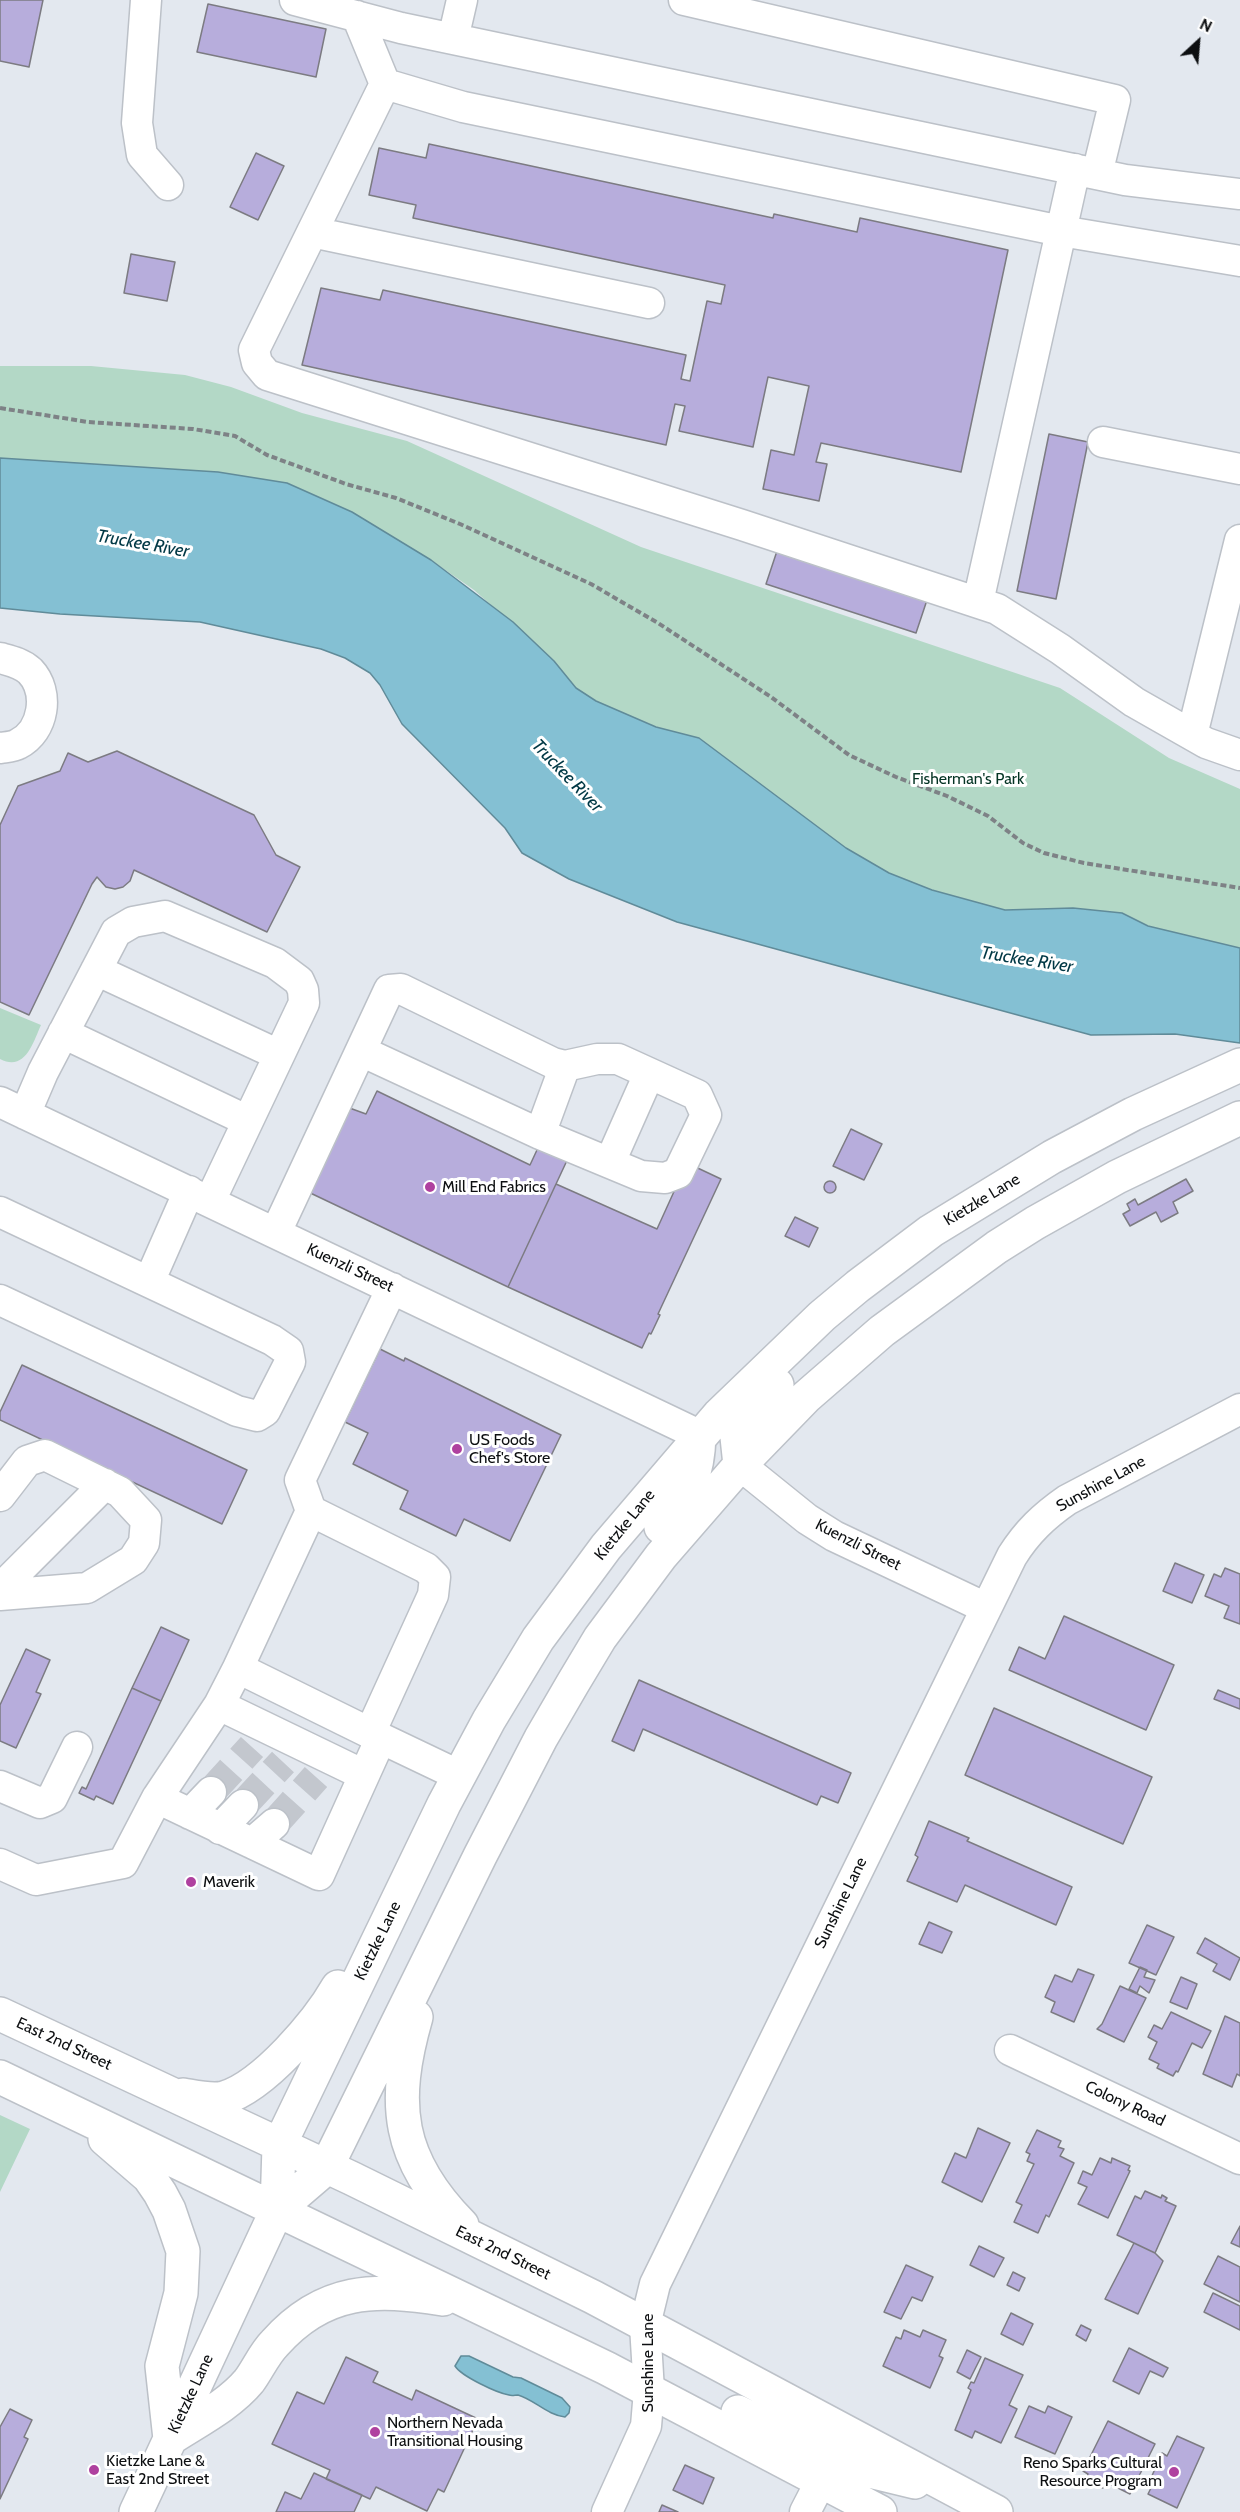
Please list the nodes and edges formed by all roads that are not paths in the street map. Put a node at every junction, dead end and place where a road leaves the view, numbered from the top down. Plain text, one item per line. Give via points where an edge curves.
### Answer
1 (146, 0) edge
2 (296, 0) edge
3 (462, 0) edge
4 (684, 0) edge
5 (339, 8) edge
6 (453, 39) junction
7 (385, 84) junction
8 (1086, 171) junction
9 (168, 185) dead end
10 (1240, 194) edge
11 (1061, 231) junction
12 (312, 232) junction
13 (1240, 261) edge
14 (649, 303) dead end
15 (1103, 441) dead end
16 (1240, 469) edge
17 (1240, 540) edge
18 (978, 602) junction
19 (0, 658) edge
20 (1192, 735) junction
21 (0, 748) edge
22 (1240, 755) edge
23 (96, 970) junction
24 (63, 1033) junction
25 (361, 1052) junction
26 (279, 1055) junction
27 (1240, 1065) edge
28 (565, 1066) junction
29 (649, 1074) junction
30 (12, 1108) edge
31 (1237, 1119) edge
32 (248, 1121) junction
33 (540, 1134) junction
34 (610, 1162) junction
35 (200, 1196) junction
36 (0, 1212) edge
37 (276, 1232) junction
38 (149, 1282) junction
39 (392, 1287) junction
40 (0, 1300) edge
41 (808, 1329) junction
42 (1240, 1409) edge
43 (699, 1435) junction
44 (740, 1465) junction
45 (105, 1484) junction
46 (0, 1496) edge
47 (311, 1511) junction
48 (661, 1556) junction
49 (0, 1589) edge
50 (0, 1595) edge
51 (986, 1608) junction
52 (238, 1668) junction
53 (219, 1705) junction
54 (375, 1735) junction
55 (77, 1747) dead end
56 (458, 1774) junction
57 (364, 1775) junction
58 (0, 1786) edge
59 (211, 1792) tunnel mouth
60 (158, 1798) junction
61 (243, 1805) tunnel mouth
62 (190, 1814) junction
63 (220, 1829) junction
64 (0, 1864) edge
65 (402, 1891) junction
66 (436, 1948) junction
67 (0, 2014) edge
68 (1010, 2050) dead end
69 (0, 2077) edge
70 (169, 2094) junction
71 (70, 2111) junction
72 (279, 2146) junction
73 (1240, 2159) edge
74 (326, 2168) junction
75 (277, 2210) junction
76 (476, 2239) junction
77 (474, 2303) junction
78 (645, 2325) junction
79 (649, 2391) junction
80 (170, 2439) junction
81 (821, 2481) junction
82 (946, 2486) junction
83 (869, 2509) edge
84 (136, 2512) edge
85 (607, 2512) edge
86 (805, 2512) edge
87 (996, 2512) edge

1 - 9 street via 137,123 142,154
2 - 5 street
3 - 6 street
4 - 8 street via 1114,100
5 - 6 street
5 - 7 street
6 - 8 street
7 - 11 street via 463,107
7 - 12 street
8 - 10 street via 1125,180
8 - 11 street
11 - 13 street
11 - 18 street
12 - 14 street
12 - 18 street via 254,350 257,363 267,375
15 - 16 street
17 - 20 street
18 - 20 street via 997,609 1134,702
19 - 21 street via 31,672 41,691 42,712 36,729 19,744
20 - 22 street
23 - 24 street
23 - 26 street
23 - 26 street via 116,932 133,922 165,916 275,963 299,981 304,1004
24 - 30 street
24 - 32 street
25 - 28 street via 389,990 401,989
25 - 33 street
25 - 37 street
26 - 32 street
27 - 41 main road, Kietzke Lane via 1062,1152 972,1204 858,1286
28 - 29 street via 618,1059
28 - 33 street
29 - 34 street
29 - 34 street via 698,1095 706,1115 678,1173 665,1178 640,1176
30 - 35 street, Kuenzli Street
31 - 44 main road, Kietzke Lane via 1090,1191 989,1253 882,1331 806,1397
32 - 35 street
33 - 34 street
35 - 37 street, Kuenzli Street
35 - 38 street
36 - 38 street
37 - 39 street, Kuenzli Street
38 - 40 street via 288,1351 290,1362 265,1410 257,1416 237,1411
39 - 43 street, Kuenzli Street
39 - 47 street via 300,1480
41 - 43 main road, Kietzke Lane
41 - 44 main road via 809,1343 800,1361 750,1412 737,1437
42 - 51 street, Sunshine Lane via 1067,1500 1044,1516 1012,1556
43 - 48 main road via 699,1462 688,1491 659,1531 656,1546
43 - 56 main road, Kietzke Lane via 606,1547 538,1639
44 - 48 main road, Kietzke Lane
44 - 51 street, Kuenzli Street via 834,1536
45 - 46 street via 45,1455 27,1461
45 - 49 street
45 - 50 street via 120,1492 146,1520 144,1543 133,1560 87,1588
47 - 52 street
47 - 54 street via 426,1568 435,1577 433,1595
48 - 66 main road, Kietzke Lane via 600,1638 557,1710
51 - 78 street, Sunshine Lane via 655,2284
52 - 53 street
52 - 54 street
53 - 57 street via 260,1738 324,1769
53 - 60 street
54 - 56 street
54 - 57 street
55 - 58 street via 52,1798 40,1803
56 - 65 main road, Kietzke Lane
57 - 63 street via 319,1875 263,1834
59 - 62 street
60 - 62 street
60 - 64 street via 123,1863 36,1880
61 - 63 street
62 - 63 street
65 - 70 main road via 318,2018 251,2085 223,2098
65 - 72 main road, Kietzke Lane
66 - 74 main road, Kietzke Lane
66 - 76 main road via 407,2055 401,2094 403,2126 429,2188
67 - 70 main road, East 2nd Street
68 - 73 street, Colony Road
69 - 71 main road
70 - 72 main road, East 2nd Street
71 - 75 main road
71 - 80 main road via 148,2177 170,2210 177,2230 183,2251 181,2293 162,2366
72 - 74 main road, East 2nd Street
72 - 75 main road, Kietzke Lane
74 - 75 main road, Kietzke Lane
74 - 76 main road, East 2nd Street
75 - 77 main road
75 - 80 main road, Kietzke Lane
76 - 78 main road, East 2nd Street
77 - 79 main road
77 - 80 main road via 383,2292 334,2300 293,2325 229,2399
78 - 79 street, Sunshine Lane
78 - 82 main road, East 2nd Street
79 - 81 main road
79 - 82 main road via 677,2385 691,2388 849,2466
79 - 85 street, Sunshine Lane via 646,2426
80 - 84 main road, Kietzke Lane
81 - 83 main road
81 - 86 street
82 - 87 main road, East 2nd Street

